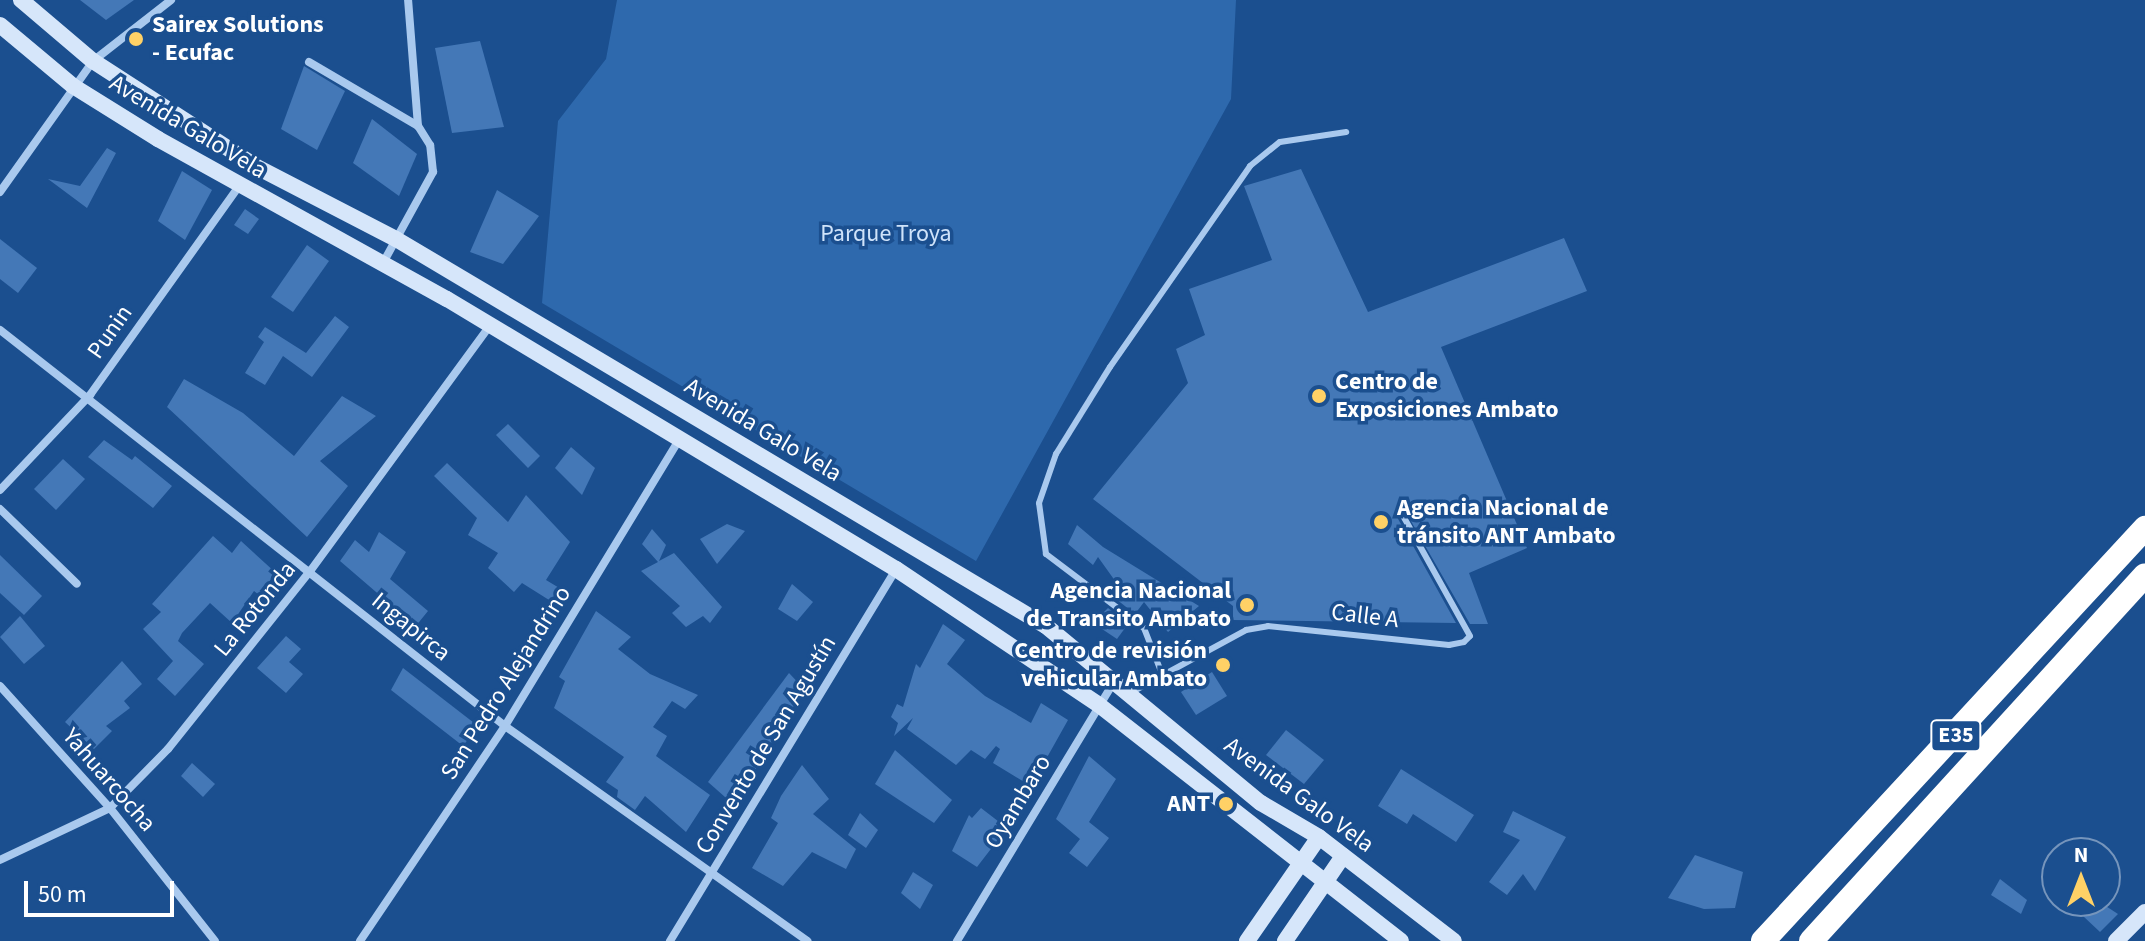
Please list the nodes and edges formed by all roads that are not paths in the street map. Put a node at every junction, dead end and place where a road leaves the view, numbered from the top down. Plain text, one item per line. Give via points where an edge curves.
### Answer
1 (21, 0) edge
2 (171, 0) edge
3 (408, 0) edge
4 (0, 25) edge
5 (93, 61) junction
6 (309, 62) dead end
7 (73, 86) junction
8 (418, 126) junction
9 (1346, 132) dead end
10 (239, 186) junction
11 (0, 192) edge
12 (396, 239) junction
13 (383, 263) junction
14 (490, 325) junction
15 (0, 330) edge
16 (90, 395) junction
17 (679, 440) junction
18 (0, 490) edge
19 (0, 509) edge
20 (1402, 514) dead end
21 (2145, 528) edge
22 (896, 569) junction
23 (311, 570) junction
24 (2145, 575) edge
25 (77, 584) dead end
26 (1162, 674) junction
27 (1113, 683) junction
28 (0, 686) edge
29 (1129, 694) junction
30 (1099, 705) junction
31 (505, 726) junction
32 (110, 808) junction
33 (1319, 837) junction
34 (1343, 856) junction
35 (0, 860) edge
36 (1299, 864) junction
37 (709, 876) junction
38 (1324, 883) junction
39 (2145, 912) edge
40 (215, 941) edge
41 (360, 941) edge
42 (670, 941) edge
43 (807, 941) edge
44 (957, 941) edge
45 (1247, 941) edge
46 (1285, 941) edge
47 (1401, 941) edge
48 (1454, 941) edge
49 (1763, 941) edge
50 (1811, 941) edge
51 (2116, 941) edge

1 - 5 main road, Avenida Galo Vela
2 - 5 street
3 - 8 street
4 - 7 main road, Avenida Galo Vela
5 - 7 street
5 - 12 main road, Avenida Galo Vela via 255,166
6 - 8 street
7 - 10 main road, Avenida Galo Vela
7 - 11 street
8 - 12 street via 430,145 433,172
9 - 26 lane via 1280,142 1250,166 1110,367 1056,454 1039,503 1046,554 1144,628
10 - 13 main road, Avenida Galo Vela
10 - 16 street, Punin
12 - 13 street
12 - 27 main road, Avenida Galo Vela via 1046,626
13 - 14 main road, Avenida Galo Vela
14 - 17 main road, Avenida Galo Vela
14 - 23 street, La Rotonda
15 - 16 street, Ingapirca
16 - 18 street, Punin
16 - 23 street, Ingapirca
17 - 22 main road, Avenida Galo Vela
17 - 31 street, San Pedro Alejandrino
19 - 25 street
20 - 26 lane, Calle A via 1470,636 1464,642 1449,645 1268,626 1246,630
21 - 49 highway, E35
22 - 30 main road, Avenida Galo Vela
22 - 37 street, Convento de San Agustín
23 - 31 street, Ingapirca
23 - 32 street, La Rotonda via 168,749
24 - 50 highway, E35
26 - 29 lane, Calle A
27 - 29 main road, Avenida Galo Vela
27 - 30 street, Oyambaro
28 - 32 street, Yahuarcocha
29 - 33 main road, Avenida Galo Vela via 1261,803
30 - 36 main road, Avenida Galo Vela
30 - 44 street, Oyambaro
31 - 37 street, Ingapirca
31 - 41 street, San Pedro Alejandrino
32 - 35 street, La Rotonda
32 - 40 street, Yahuarcocha
33 - 34 main road, Avenida Galo Vela
33 - 36 main road
34 - 38 main road
34 - 48 main road, Avenida Galo Vela
36 - 38 main road, Avenida Galo Vela
36 - 45 main road
37 - 42 street, Convento de San Agustín
37 - 43 street, Ingapirca
38 - 46 main road
38 - 47 main road, Avenida Galo Vela
39 - 51 main road

